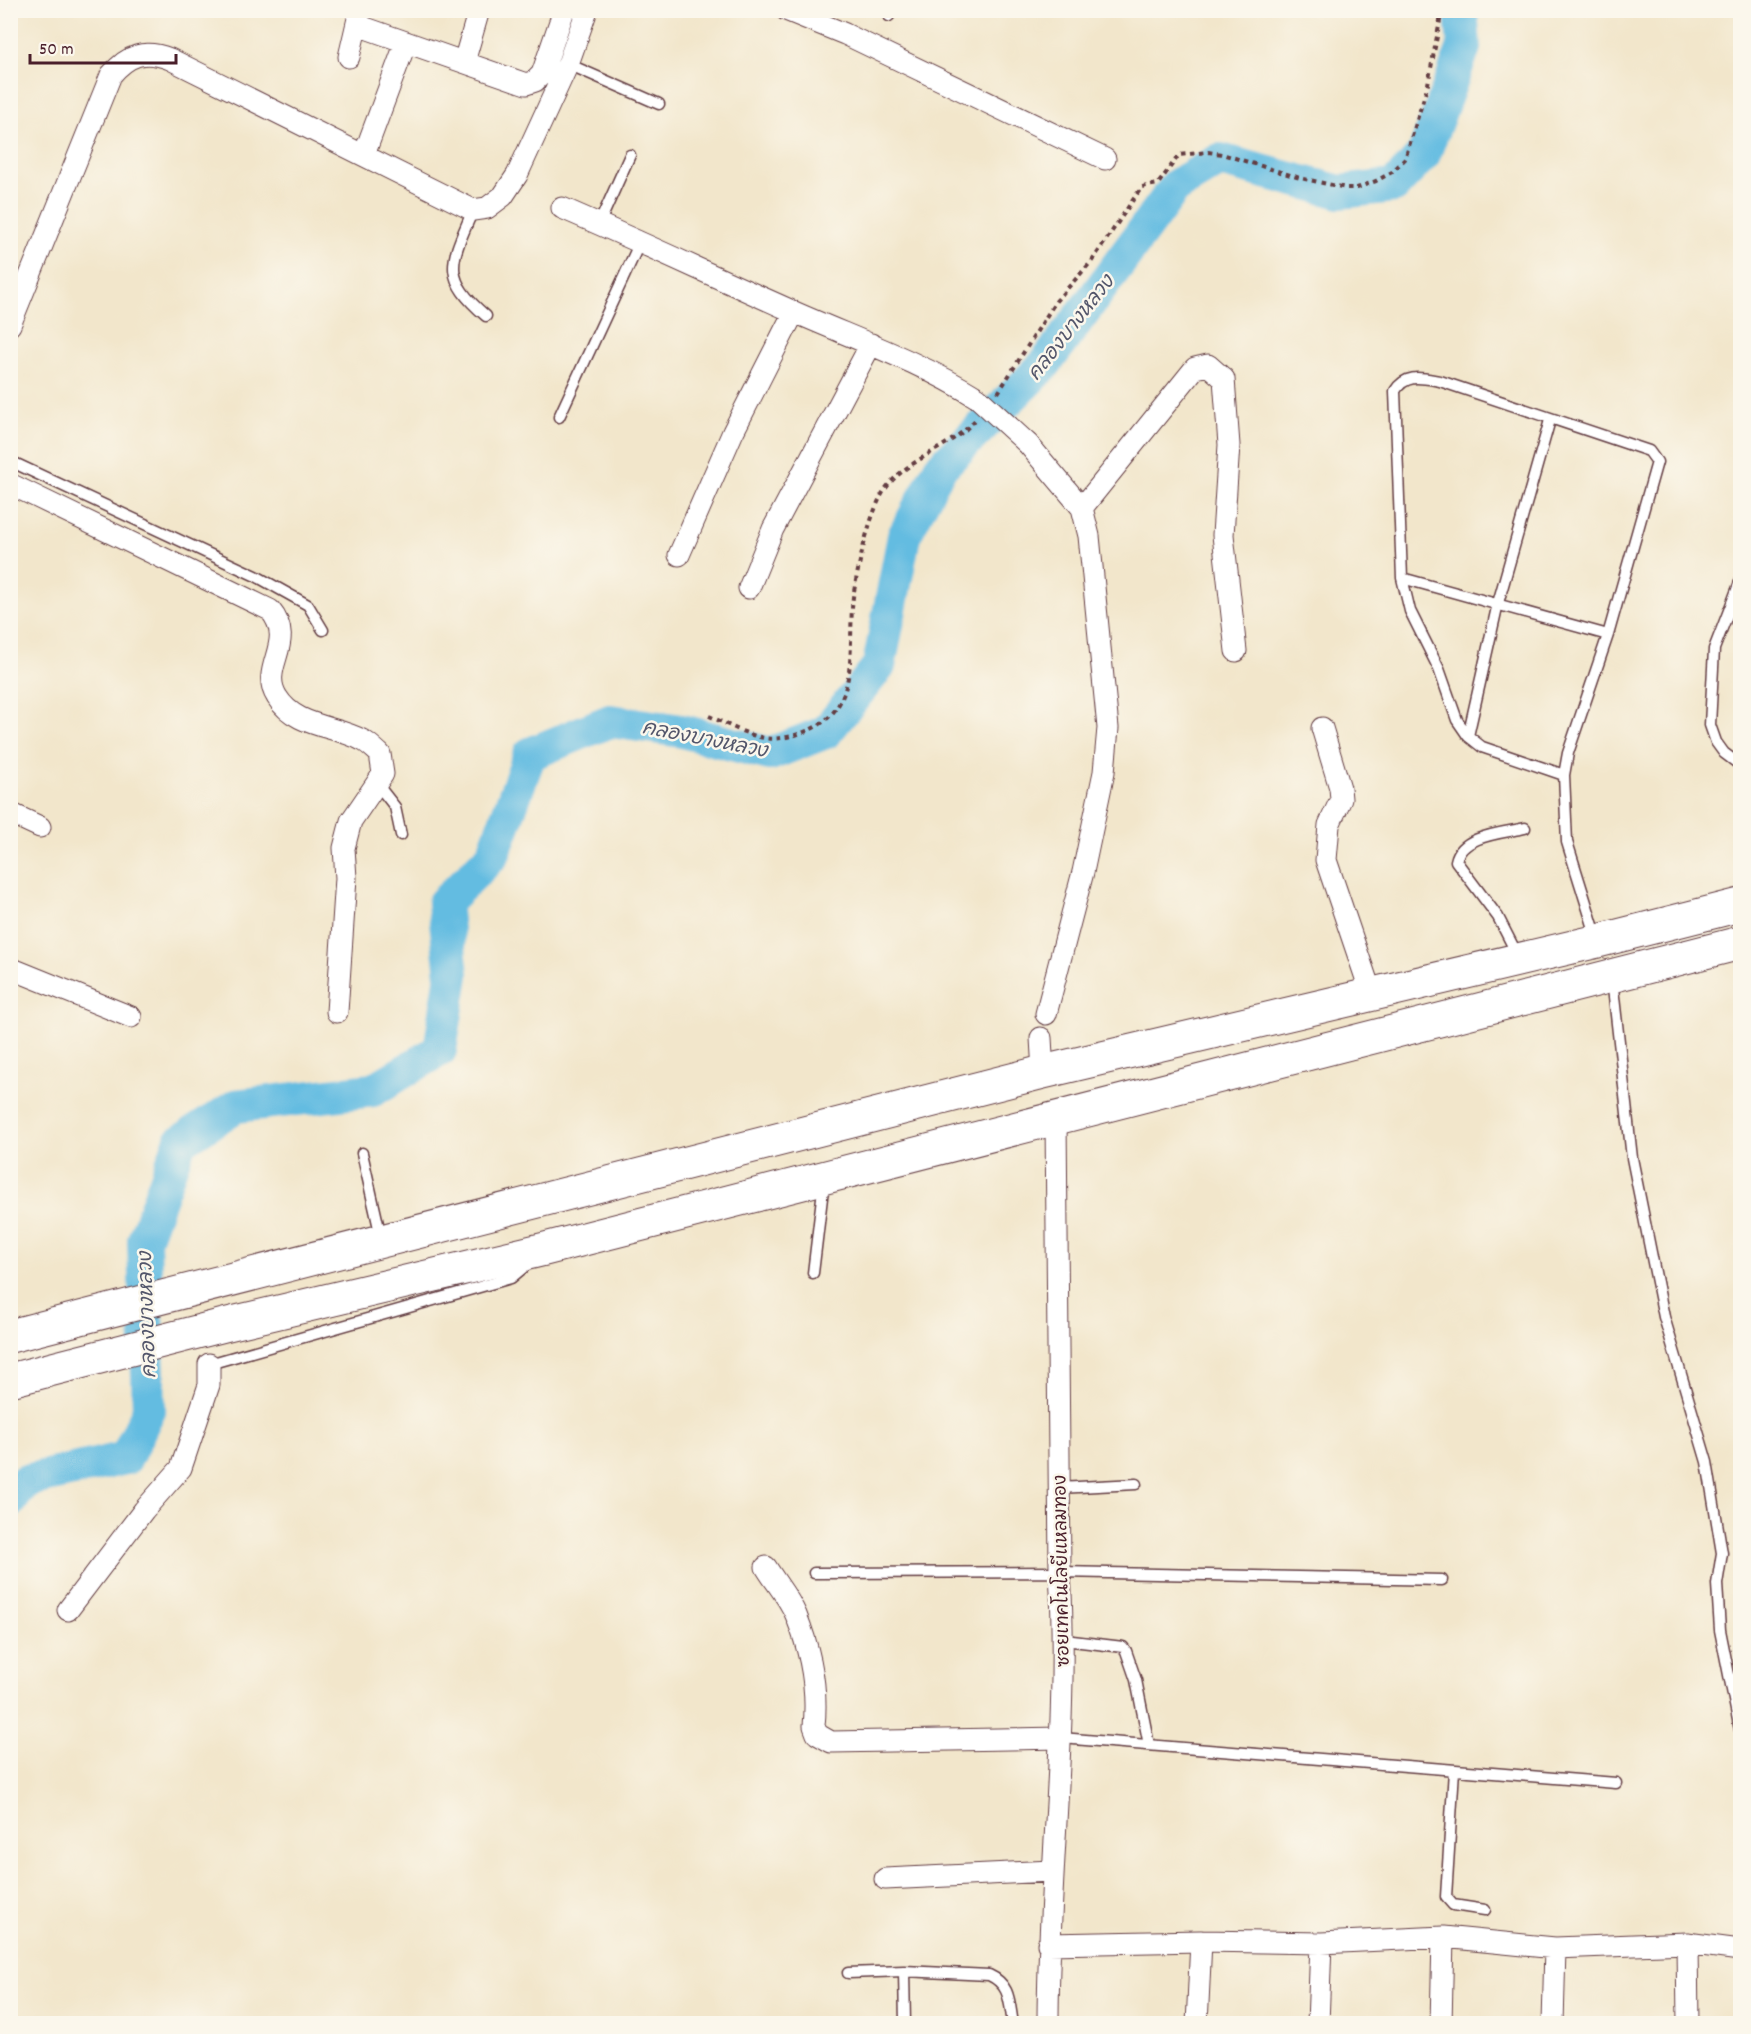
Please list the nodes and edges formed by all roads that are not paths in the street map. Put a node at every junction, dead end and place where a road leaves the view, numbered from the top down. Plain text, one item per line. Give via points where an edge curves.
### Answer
1 (479, 10) edge
2 (564, 10) edge
3 (587, 10) edge
4 (786, 10) edge
5 (359, 18) edge
6 (406, 42) junction
7 (349, 57) dead end
8 (464, 62) junction
9 (568, 64) junction
10 (659, 104) dead end
11 (364, 154) junction
12 (630, 155) dead end
13 (1105, 159) dead end
14 (562, 208) dead end
15 (473, 210) junction
16 (599, 224) junction
17 (640, 242) junction
18 (794, 312) junction
19 (486, 316) dead end
20 (10, 325) edge
21 (872, 344) junction
22 (559, 417) dead end
23 (1550, 420) junction
24 (10, 461) edge
25 (10, 484) edge
26 (1082, 508) junction
27 (680, 555) dead end
28 (1402, 578) junction
29 (1740, 582) edge
30 (749, 588) dead end
31 (1498, 603) junction
32 (323, 630) dead end
33 (1608, 635) junction
34 (1236, 651) dead end
35 (1322, 728) dead end
36 (1468, 736) junction
37 (1740, 765) edge
38 (1564, 775) junction
39 (377, 784) junction
40 (10, 813) edge
41 (40, 827) dead end
42 (1525, 828) dead end
43 (401, 836) dead end
44 (1740, 905) edge
45 (1598, 941) junction
46 (1740, 943) edge
47 (1519, 959) junction
48 (10, 968) edge
49 (1612, 975) junction
50 (1371, 993) junction
51 (337, 1012) dead end
52 (1046, 1014) dead end
53 (131, 1017) dead end
54 (1041, 1038) dead end
55 (1043, 1071) junction
56 (1056, 1118) junction
57 (362, 1153) dead end
58 (824, 1178) junction
59 (383, 1243) junction
60 (545, 1249) junction
61 (813, 1273) dead end
62 (10, 1336) edge
63 (209, 1364) joint
64 (10, 1380) edge
65 (1136, 1484) dead end
66 (1059, 1488) junction
67 (766, 1567) dead end
68 (1060, 1572) junction
69 (813, 1573) dead end
70 (1442, 1580) dead end
71 (68, 1610) dead end
72 (1064, 1640) junction
73 (1740, 1730) edge
74 (1061, 1738) junction
75 (1149, 1745) junction
76 (1454, 1770) junction
77 (1616, 1784) dead end
78 (1052, 1871) junction
79 (885, 1879) dead end
80 (1485, 1910) dead end
81 (1443, 1937) junction
82 (1201, 1941) junction
83 (1321, 1943) junction
84 (1687, 1943) junction
85 (1048, 1944) junction
86 (1555, 1948) junction
87 (1740, 1950) edge
88 (904, 1971) junction
89 (848, 1973) dead end
90 (905, 2024) edge
91 (1013, 2024) edge
92 (1048, 2024) edge
93 (1197, 2024) edge
94 (1318, 2024) edge
95 (1441, 2024) edge
96 (1552, 2024) edge
97 (1688, 2024) edge

1 - 8 street
2 - 8 street via 542,74 535,81 526,84
3 - 9 street
4 - 13 street via 845,34
5 - 6 street
5 - 7 street
6 - 8 street
6 - 11 street
9 - 10 lane
9 - 15 street via 517,175 503,196 487,208
11 - 15 street
11 - 20 street via 170,58 154,53 136,55 122,62 111,75
12 - 16 lane
14 - 16 street
15 - 19 lane via 452,260 456,281 467,300
16 - 17 street
17 - 18 street
17 - 22 lane
18 - 21 street
18 - 27 street via 733,432
21 - 26 street, bridge via 945,377 984,404 1028,444
21 - 30 street via 773,529
23 - 28 lane via 1440,381 1409,378 1399,384 1395,391
23 - 31 lane
23 - 33 lane via 1649,451 1657,462
24 - 32 lane via 256,576 308,605
25 - 39 street via 270,610 280,622 281,635 271,680 276,697 302,720 363,740 380,754 383,774
26 - 34 street via 1195,368 1215,368 1224,379 1228,434 1223,536
26 - 52 street via 1095,584 1107,739 1096,818
28 - 31 lane
28 - 36 lane via 1410,611 1439,669 1457,720
29 - 37 lane via 1714,649 1710,725 1724,753
31 - 33 lane
31 - 36 lane
33 - 38 lane
35 - 50 street via 1341,799 1329,825 1326,861
36 - 38 lane via 1482,747
38 - 45 lane via 1567,842
39 - 43 lane via 395,807
39 - 51 street via 351,821 344,848 346,878
40 - 41 street
42 - 47 lane via 1476,840 1464,846 1456,861 1498,917
44 - 45 main road
45 - 47 main road
46 - 49 main road
47 - 50 main road
48 - 53 street
49 - 56 main road
49 - 73 lane via 1632,1158 1664,1317 1711,1485 1722,1553 1717,1584 1720,1630
50 - 55 main road
54 - 55 street
55 - 59 main road
56 - 58 main road
56 - 66 street, ซอยเทคโนโลยีแหลมทอง
57 - 59 lane
58 - 60 main road
58 - 61 lane
59 - 62 main road
60 - 63 lane via 511,1278
60 - 64 main road
63 - 71 street via 209,1385 181,1468
65 - 66 lane
66 - 68 street, ซอยเทคโนโลยีแหลมทอง
67 - 74 street via 796,1614 817,1700 814,1726 824,1739 831,1742
68 - 69 lane
68 - 70 lane
68 - 72 street, ซอยเทคโนโลยีแหลมทอง
72 - 74 street, ซอยเทคโนโลยีแหลมทอง
72 - 75 lane via 1123,1647 1136,1680
74 - 75 lane
74 - 78 street, ซอยเทคโนโลยีแหลมทอง
75 - 76 lane
76 - 77 lane
76 - 80 lane via 1446,1898 1454,1905
78 - 79 street
78 - 85 street, ซอยเทคโนโลยีแหลมทอง
81 - 83 street
81 - 86 street
81 - 95 street
82 - 83 street
82 - 85 street
82 - 93 street
83 - 94 street
84 - 86 street
84 - 87 street
84 - 97 street
85 - 92 street, ซอยเทคโนโลยีแหลมทอง
86 - 96 street
88 - 89 lane
88 - 90 lane
88 - 91 lane via 989,1975 1009,1993

